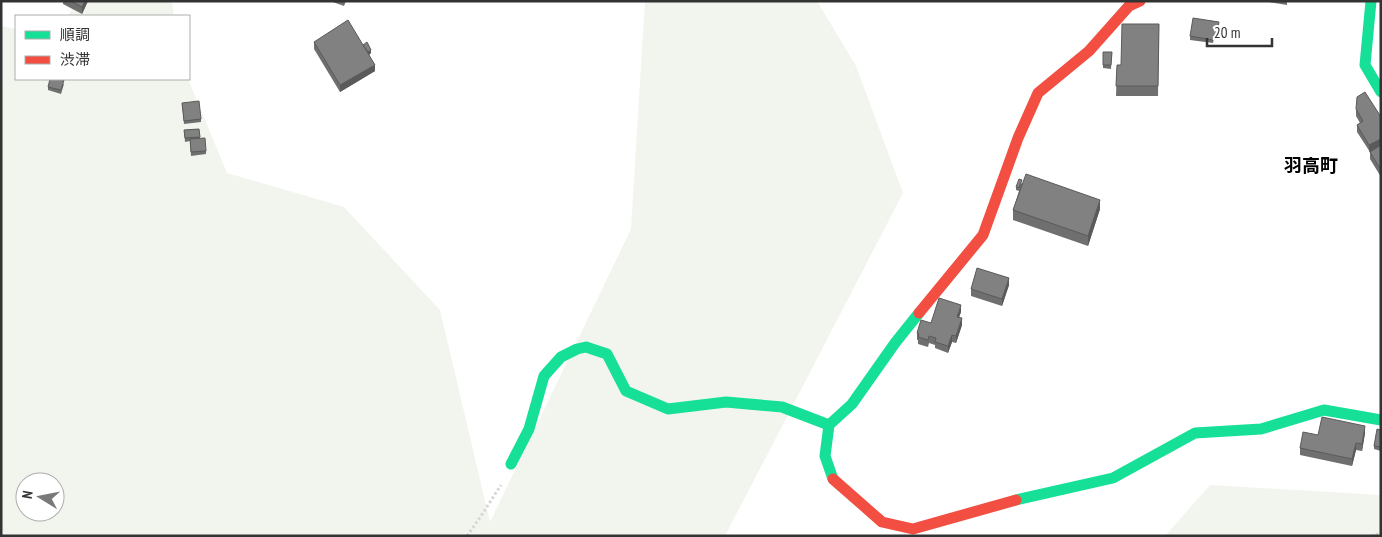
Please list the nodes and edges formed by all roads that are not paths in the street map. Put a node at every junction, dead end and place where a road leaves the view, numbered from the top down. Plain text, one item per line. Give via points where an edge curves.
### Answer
1 (1140, 1) edge
2 (1371, 1) edge
3 (1381, 92) edge
4 (1381, 420) edge
5 (829, 425) junction
6 (511, 464) road end

1 - 5 street via 1129,6 1089,51 1038,93 983,235 895,344 852,404
2 - 3 street via 1365,65
4 - 5 street via 1324,410 1261,429 1195,433 1113,478 1034,495 913,529 882,522 833,478 825,456
5 - 6 street via 782,407 726,402 668,409 626,391 608,354 586,347 561,357 544,376 529,428

